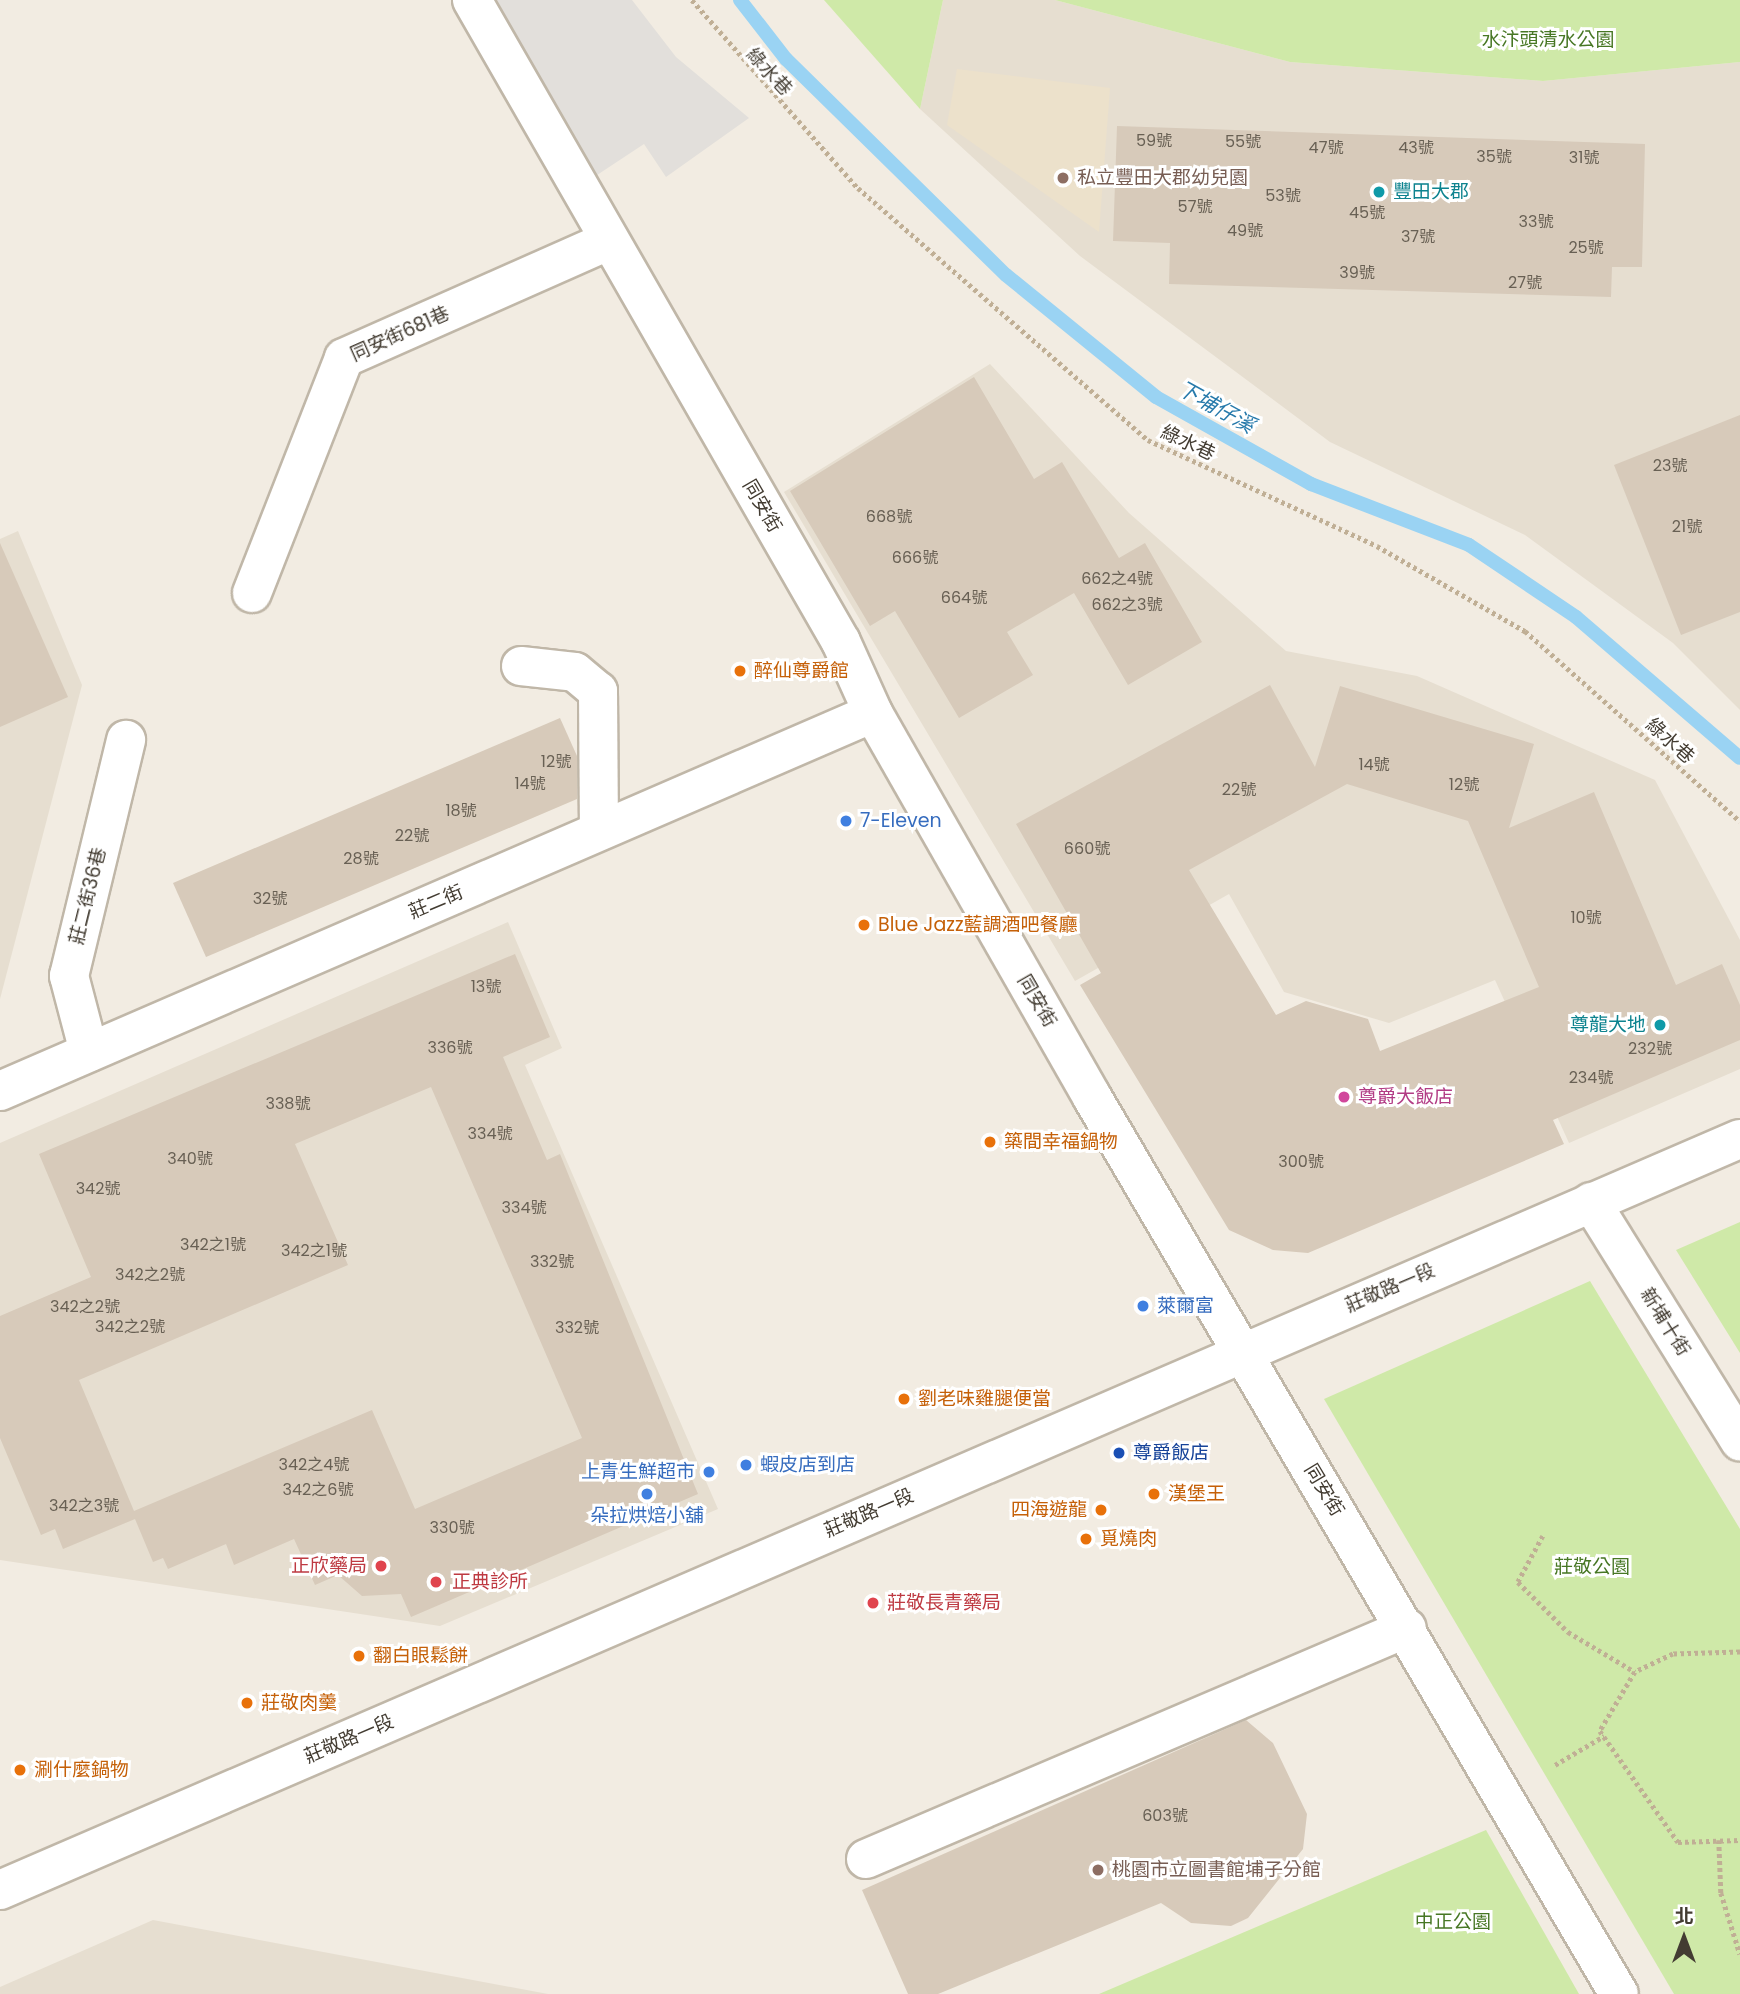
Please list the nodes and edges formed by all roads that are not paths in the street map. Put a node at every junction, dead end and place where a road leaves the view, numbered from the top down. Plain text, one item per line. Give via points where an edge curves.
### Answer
1 (472, 0) edge
2 (608, 241) junction
3 (252, 593) dead end
4 (521, 666) dead end
5 (873, 713) junction
6 (126, 740) dead end
7 (599, 831) junction
8 (89, 1052) junction
9 (0, 1091) edge
10 (1740, 1139) edge
11 (1591, 1202) junction
12 (1241, 1351) junction
13 (1740, 1441) edge
14 (1407, 1628) junction
15 (866, 1859) dead end
16 (0, 1890) edge
17 (1619, 1994) edge

1 - 2 street, 同安街
2 - 3 street, 同安街681巷 via 344,358
2 - 5 street, 同安街 via 841,642
4 - 7 street via 575,673 598,691
5 - 7 street, 莊二街
5 - 12 street, 同安街
6 - 8 street, 莊二街36巷 via 69,976
7 - 8 street, 莊二街
8 - 9 street, 莊二街
10 - 11 street, 莊敬路一段
11 - 12 street, 莊敬路一段
11 - 13 street, 新埔十街
12 - 14 street, 同安街
12 - 16 street, 莊敬路一段
14 - 15 street
14 - 17 street, 同安街

